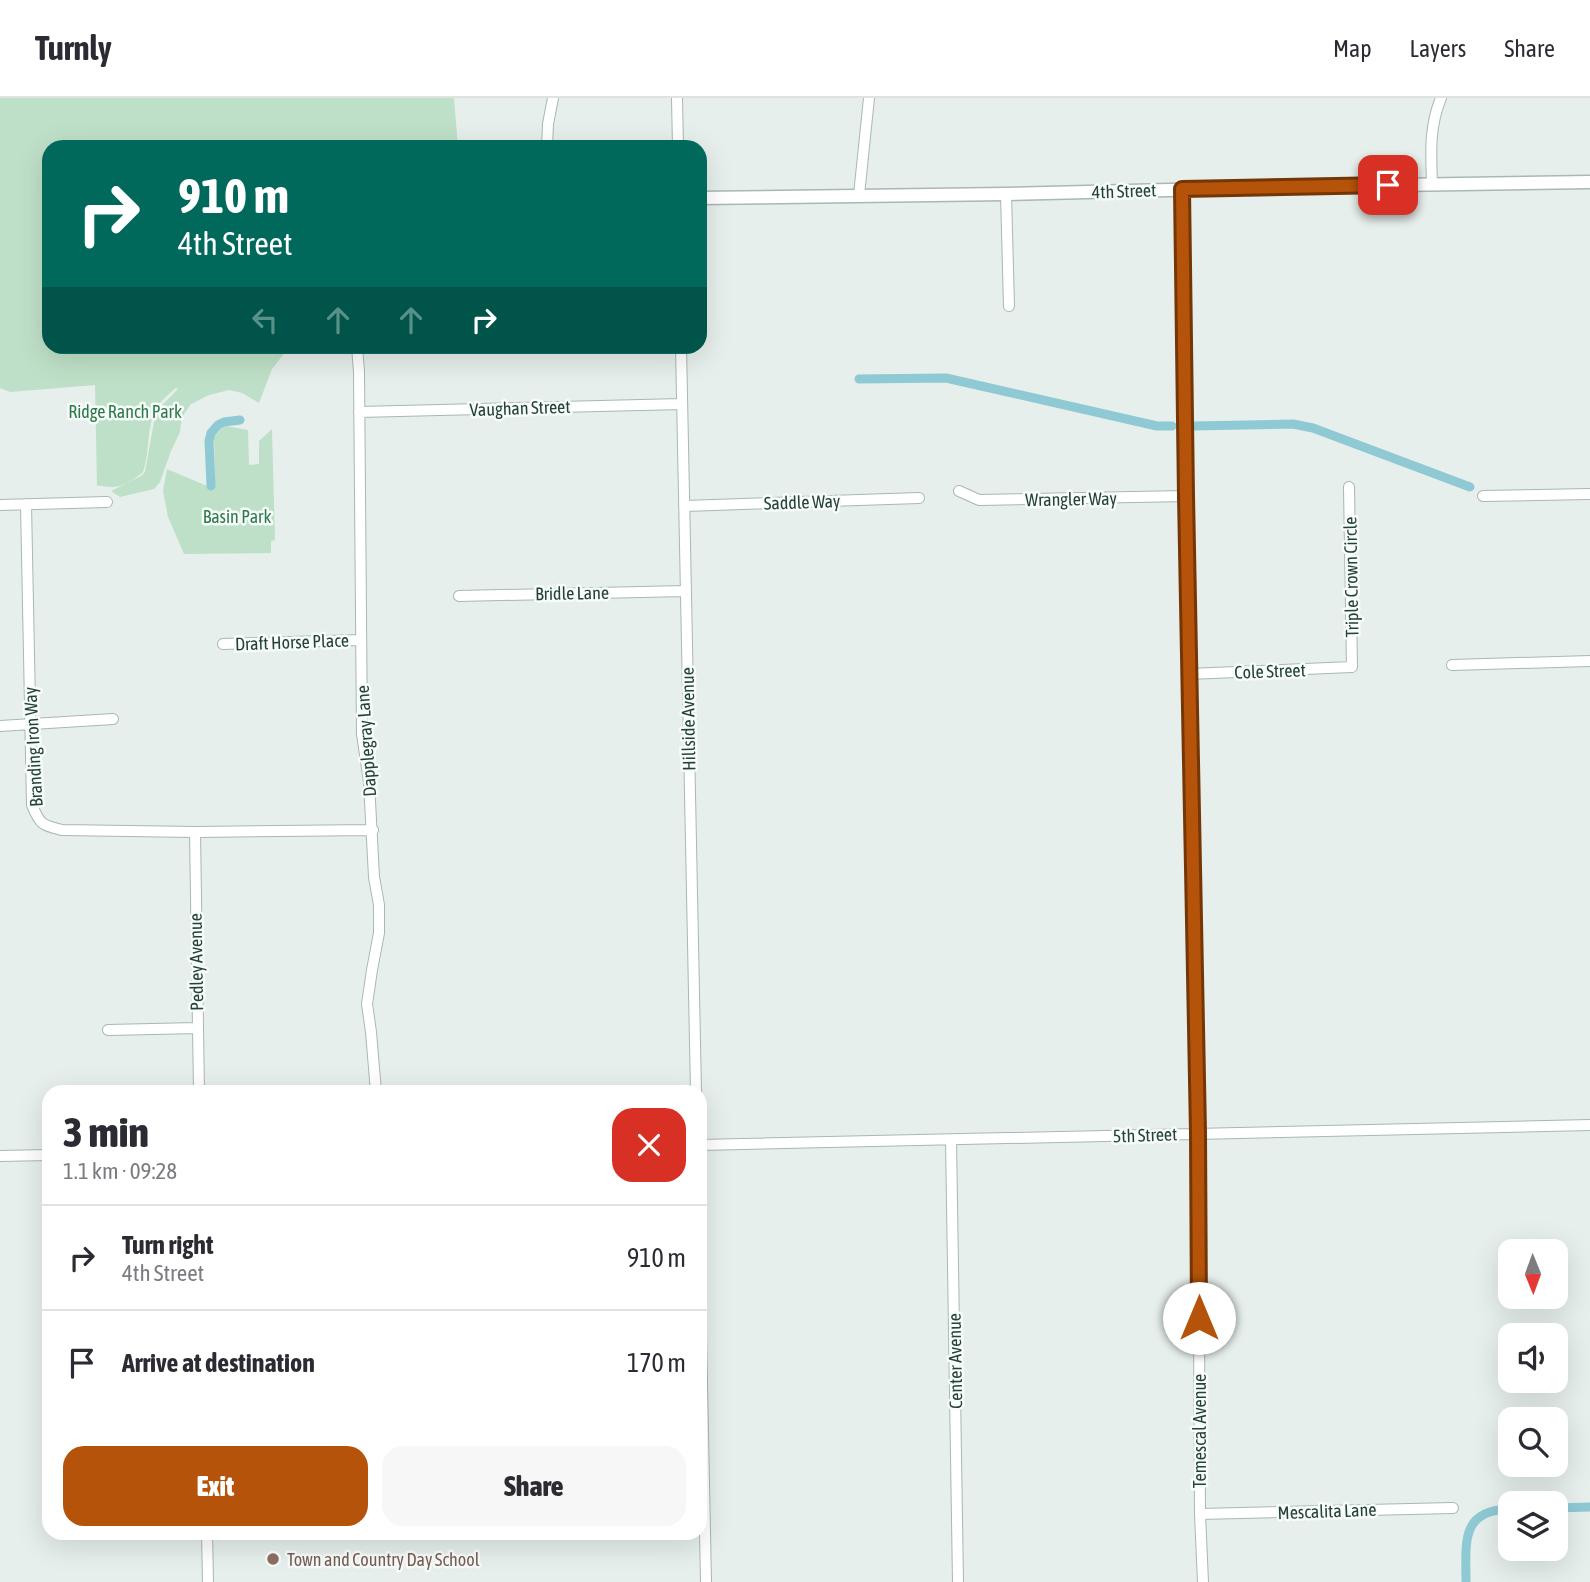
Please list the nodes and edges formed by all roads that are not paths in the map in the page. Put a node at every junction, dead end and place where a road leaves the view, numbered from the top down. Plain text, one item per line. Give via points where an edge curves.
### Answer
1 (553, 98) edge
2 (677, 98) edge
3 (869, 98) edge
4 (1441, 98) edge
5 (547, 140) edge
6 (678, 140) edge
7 (1590, 182) edge
8 (1432, 184) junction
9 (1182, 189) junction
10 (1006, 194) junction
11 (859, 195) junction
12 (707, 198) edge
13 (1009, 306) dead end
14 (357, 354) edge
15 (681, 354) edge
16 (682, 404) junction
17 (359, 412) junction
18 (1349, 486) dead end
19 (959, 491) dead end
20 (1590, 494) edge
21 (1186, 496) junction
22 (1483, 496) dead end
23 (919, 499) dead end
24 (107, 502) dead end
25 (26, 504) junction
26 (0, 505) edge
27 (685, 506) junction
28 (685, 591) junction
29 (459, 596) dead end
30 (361, 640) junction
31 (223, 645) dead end
32 (1590, 662) edge
33 (1452, 665) dead end
34 (1352, 667) joint
35 (1189, 674) junction
36 (113, 719) dead end
37 (31, 725) junction
38 (0, 726) edge
39 (373, 830) junction
40 (195, 832) junction
41 (197, 1028) junction
42 (108, 1030) dead end
43 (198, 1085) edge
44 (375, 1085) edge
45 (696, 1085) edge
46 (1590, 1125) edge
47 (1198, 1133) junction
48 (951, 1140) junction
49 (707, 1145) edge
50 (42, 1155) edge
51 (0, 1156) edge
52 (1453, 1508) dead end
53 (1200, 1514) junction
54 (207, 1540) edge
55 (705, 1540) edge
56 (208, 1582) edge
57 (706, 1582) edge
58 (958, 1582) edge
59 (1203, 1582) edge

1 - 5 street
2 - 6 street
3 - 11 street
4 - 8 street via 1431,134
7 - 8 street, 4th Street
8 - 9 street, 4th Street
9 - 10 street, 4th Street
9 - 21 street, Temescal Avenue
10 - 11 street, 4th Street
10 - 13 street
11 - 12 street, 4th Street
14 - 17 street, Dapplegray Lane
15 - 16 street, Hillside Avenue
16 - 17 street, Vaughan Street
16 - 27 street, Hillside Avenue
17 - 30 street, Dapplegray Lane
18 - 34 street, Triple Crown Circle
19 - 21 street, Wrangler Way via 979,500
20 - 22 street
21 - 35 street, Temescal Avenue
23 - 27 street, Saddle Way
24 - 25 street
25 - 26 street
25 - 37 street, Branding Iron Way
27 - 28 street, Hillside Avenue
28 - 29 street, Bridle Lane
28 - 45 street, Hillside Avenue
30 - 31 street, Draft Horse Place
30 - 39 street, Dapplegray Lane via 362,734
32 - 33 street
34 - 35 street, Cole Street
35 - 47 street, Temescal Avenue
36 - 37 street
37 - 38 street
37 - 40 street, Branding Iron Way via 32,805 44,825 62,830
39 - 40 street, Branding Iron Way
39 - 44 street, Dapplegray Lane via 379,933 367,1004
40 - 41 street, Pedley Avenue
41 - 42 street
41 - 43 street, Pedley Avenue
46 - 47 street, 5th Street
47 - 48 street, 5th Street
47 - 53 street, Temescal Avenue
48 - 49 street, 5th Street
48 - 58 street, Center Avenue
50 - 51 street
52 - 53 street, Mescalita Lane
53 - 59 street, Temescal Avenue
54 - 56 street
55 - 57 street

